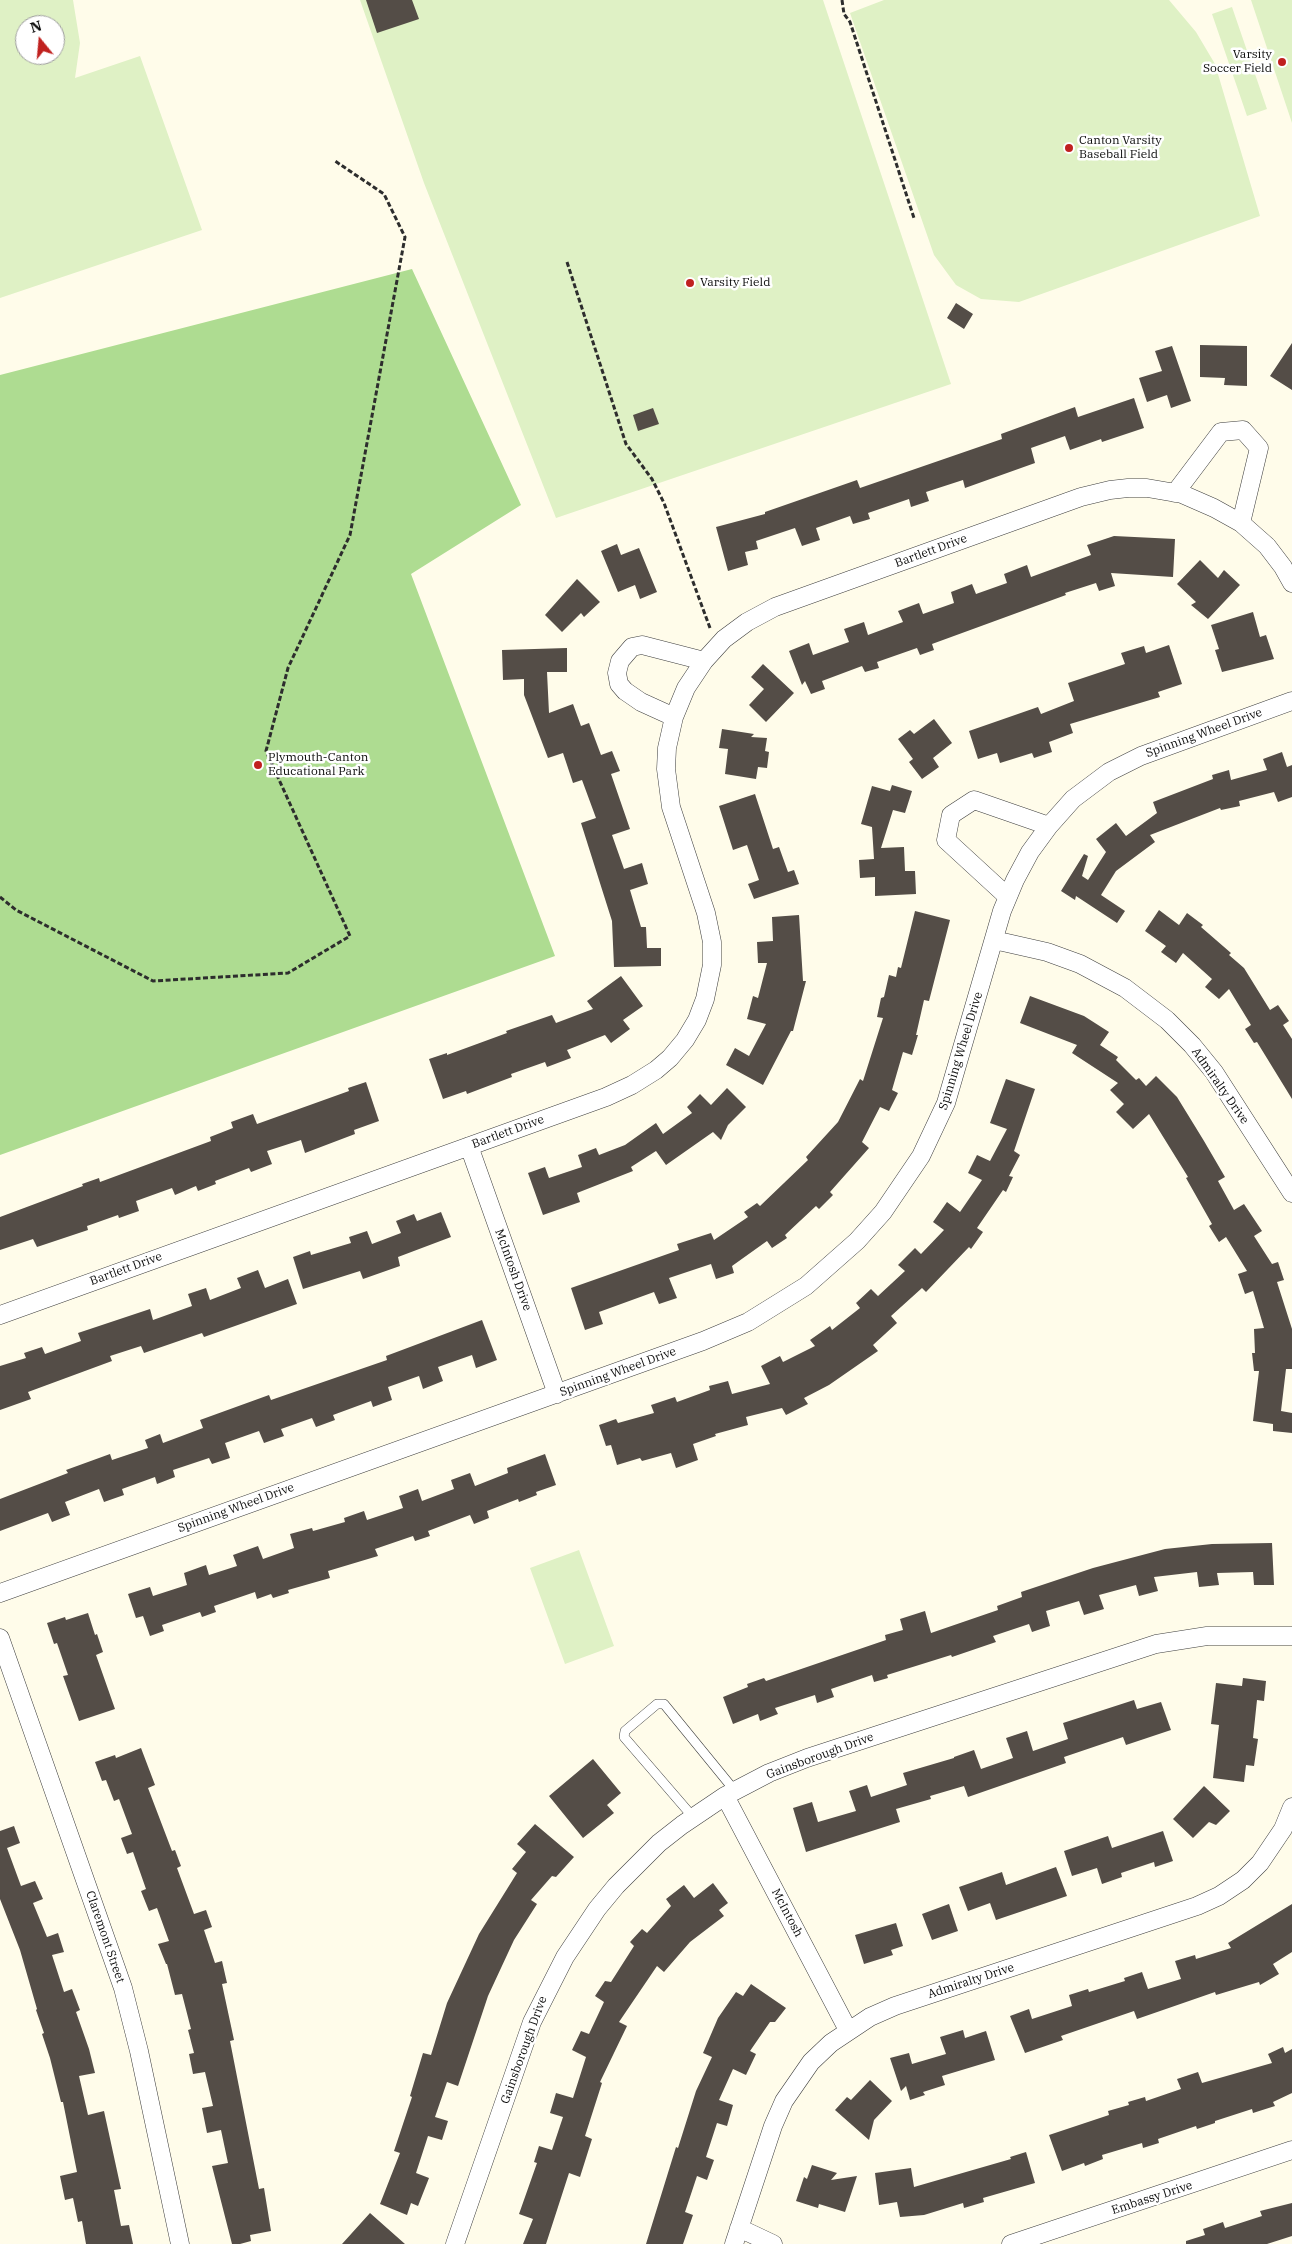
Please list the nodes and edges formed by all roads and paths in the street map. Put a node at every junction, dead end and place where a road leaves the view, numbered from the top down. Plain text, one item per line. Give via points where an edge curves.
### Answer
1 (842, 0) edge
2 (335, 161) dead end
3 (914, 218) dead end
4 (567, 262) dead end
5 (1175, 492) junction
6 (1241, 523) junction
7 (1292, 583) edge
8 (724, 639) junction
9 (704, 661) junction
10 (1292, 701) edge
11 (674, 717) junction
12 (1049, 826) junction
13 (0, 897) edge
14 (1008, 897) junction
15 (994, 940) junction
16 (469, 1146) junction
17 (1292, 1193) edge
18 (0, 1315) edge
19 (557, 1394) junction
20 (0, 1592) edge
21 (1292, 1636) edge
22 (0, 1638) edge
23 (730, 1793) junction
24 (1292, 1806) edge
25 (693, 1817) junction
26 (848, 2030) junction
27 (1292, 2150) edge
28 (736, 2236) edge
29 (180, 2244) edge
30 (455, 2244) edge
31 (773, 2244) edge
32 (1011, 2244) edge

1 - 3 path
2 - 13 path via 384,194 405,237 350,535 288,668 266,751 350,936 288,972 152,981 16,910
4 - 8 path via 626,444 652,479 664,503 709,627
5 - 6 street, Bartlett Drive
5 - 6 street via 1221,432 1243,430 1259,448
5 - 8 street, Bartlett Drive via 1128,488 1081,497 775,607
6 - 7 street via 1267,546
8 - 9 street, Bartlett Drive
9 - 11 street, Bartlett Drive via 686,688
9 - 11 street via 642,645 632,647 620,661 617,673 619,684 625,691
10 - 12 street, Spinning Wheel Drive via 1141,756 1109,772 1073,799
11 - 16 street, Bartlett Drive via 666,769 671,807 706,913 712,942 710,982 696,1020 670,1058 632,1085
12 - 14 street, Spinning Wheel Drive via 1030,852
12 - 14 street via 974,800 951,815 946,840
14 - 15 street, Spinning Wheel Drive
15 - 17 street, Admiralty Drive via 1047,952 1080,964 1125,988 1160,1014 1214,1072
15 - 19 street, Spinning Wheel Drive via 939,1121 906,1181 857,1242 806,1286 748,1322
16 - 18 street, Bartlett Drive
16 - 19 street, McIntosh Drive
19 - 20 street, Spinning Wheel Drive
21 - 23 street, Gainsborough Drive via 1207,1636 1156,1644 807,1758
22 - 29 street, Claremont Street via 123,1988
23 - 25 street, Gainsborough Drive
23 - 25 lane via 664,1704 657,1704 625,1731 624,1737
23 - 26 street, McIntosh
24 - 26 street, Admiralty Drive via 1283,1829 1260,1863 1243,1880 1219,1896 895,2006
25 - 30 street, Gainsborough Drive via 659,1844 616,1886 565,1957 532,2022
26 - 28 street, Admiralty Drive via 811,2062 784,2101
27 - 32 street, Embassy Drive
28 - 31 street

